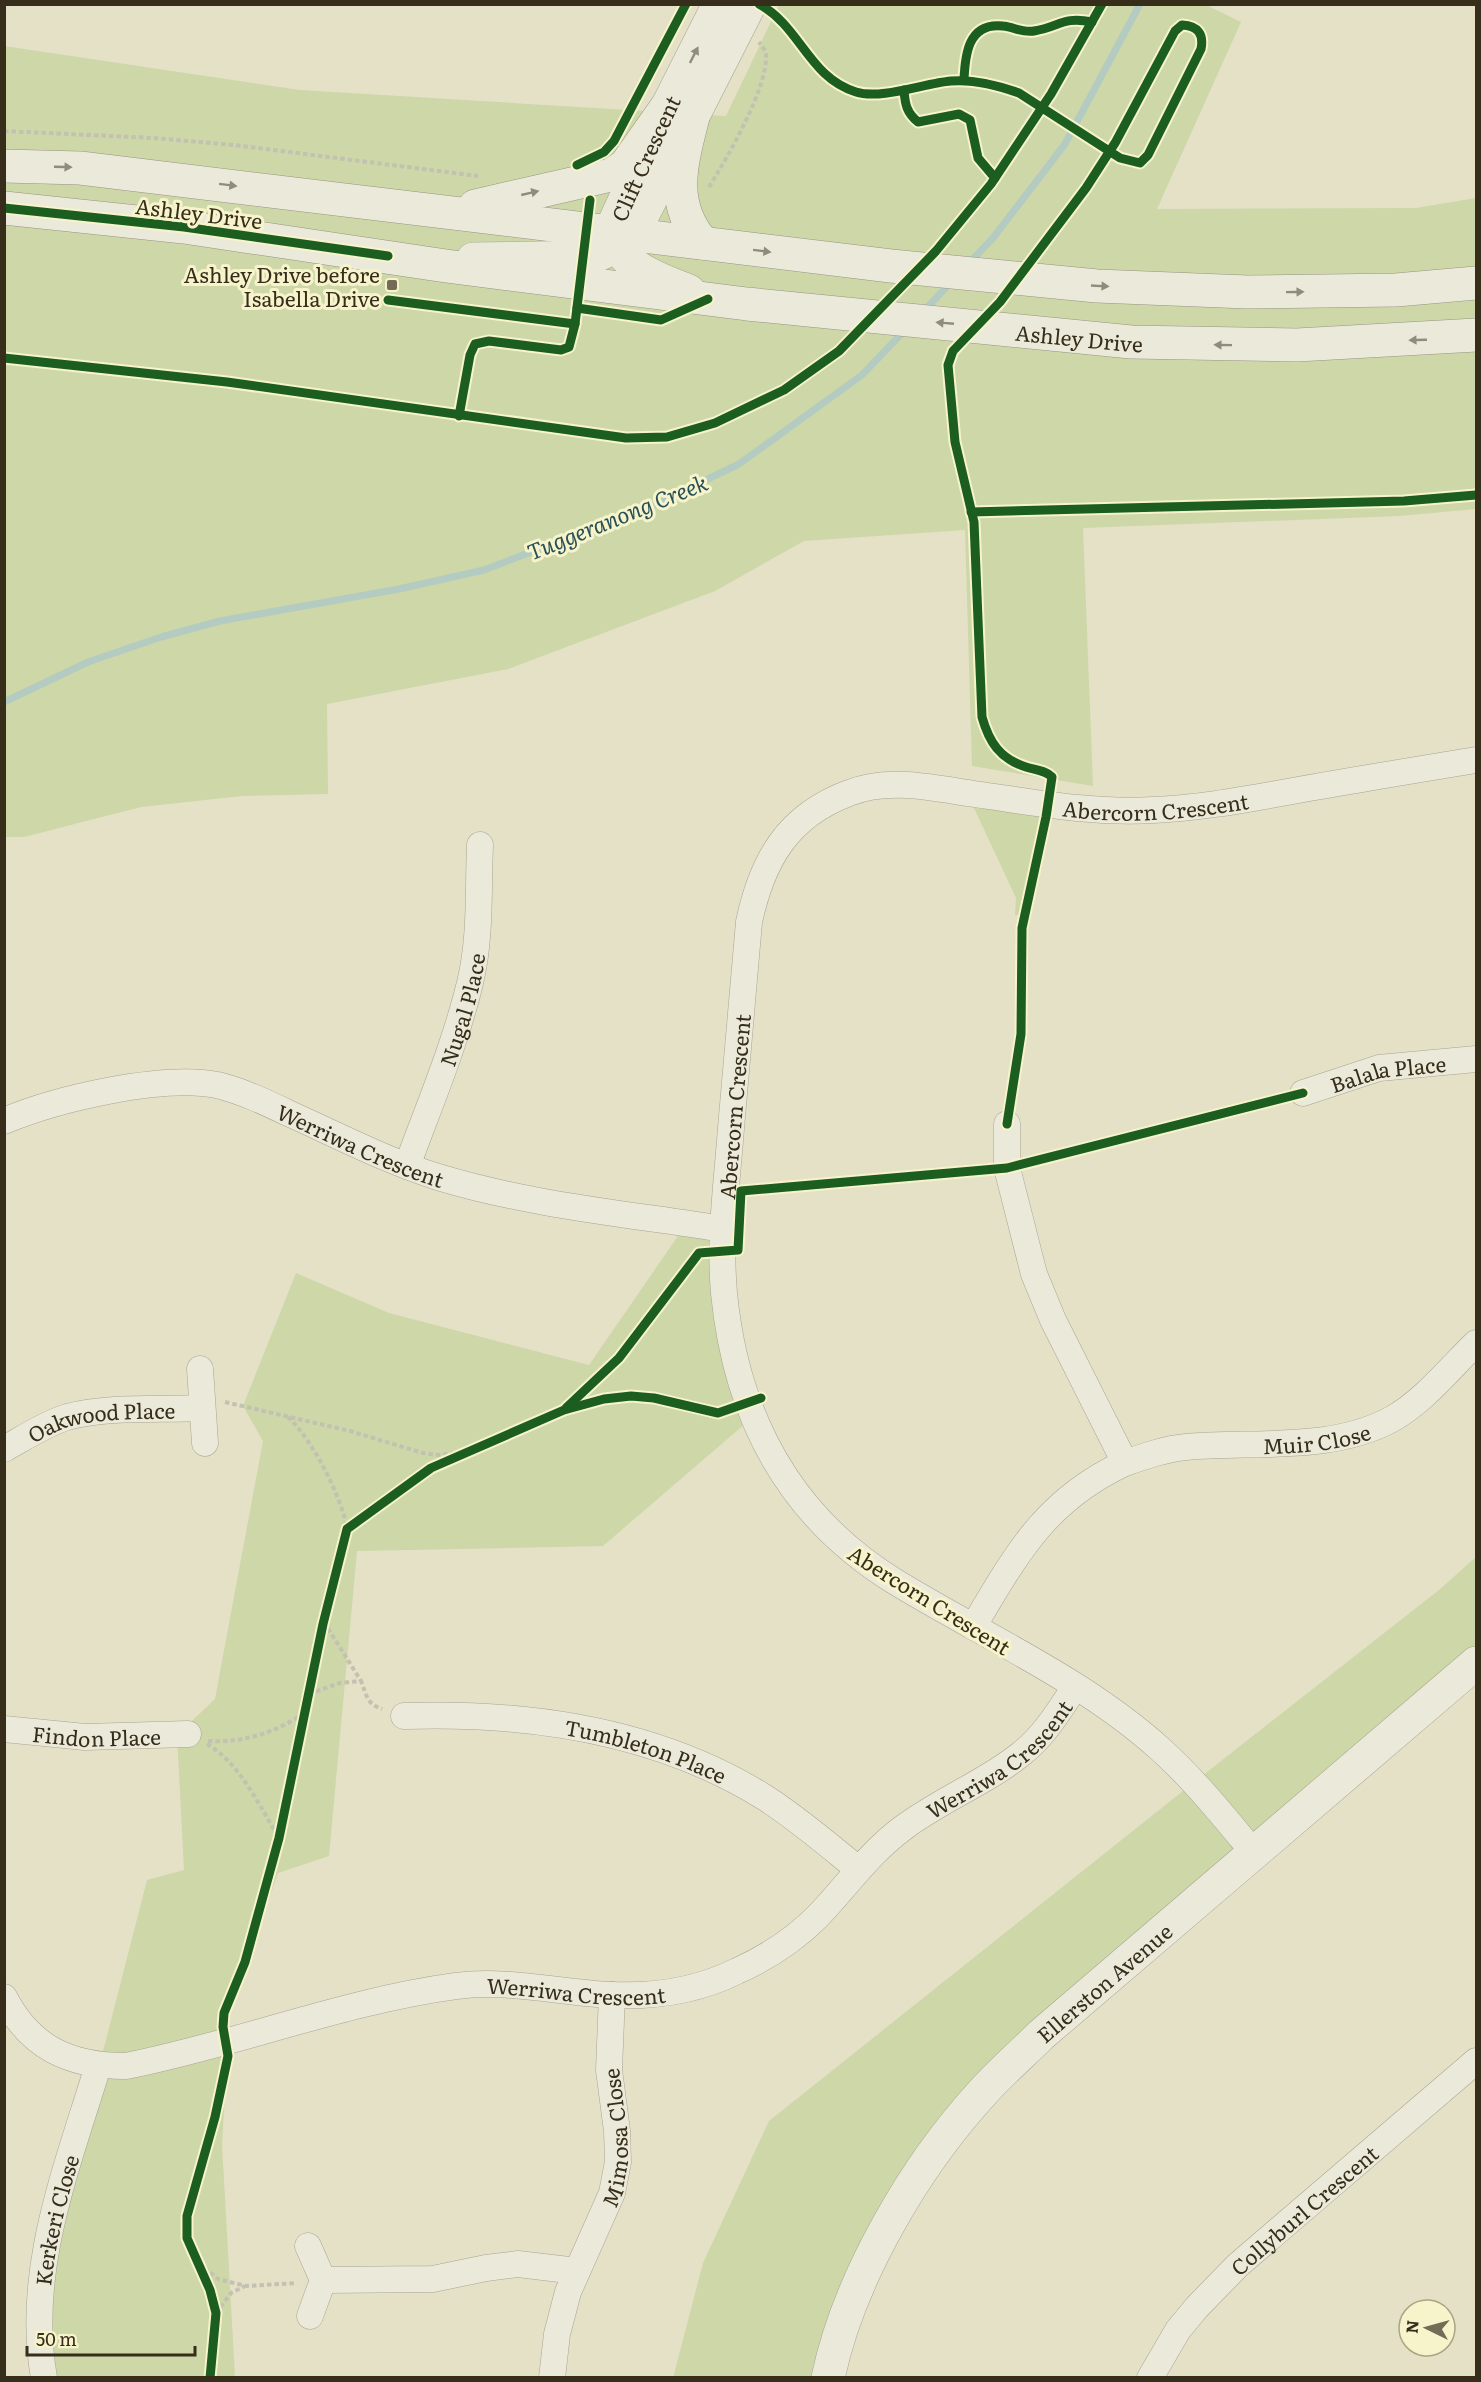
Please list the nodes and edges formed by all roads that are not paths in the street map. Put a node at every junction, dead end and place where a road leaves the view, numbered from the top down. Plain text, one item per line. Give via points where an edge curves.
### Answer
1 (719, 4) edge
2 (750, 4) edge
3 (681, 111) junction
4 (4, 166) edge
5 (4, 208) edge
6 (453, 211) junction
7 (620, 237) junction
8 (704, 243) junction
9 (410, 260) junction
10 (1476, 284) edge
11 (708, 299) junction
12 (1476, 335) edge
13 (1476, 760) edge
14 (480, 845) dead end
15 (1476, 1059) edge
16 (1303, 1093) dead end
17 (4, 1121) edge
18 (1007, 1124) dead end
19 (407, 1166) junction
20 (723, 1229) junction
21 (1476, 1343) edge
22 (200, 1369) dead end
23 (202, 1408) junction
24 (205, 1443) dead end
25 (4, 1449) edge
26 (1125, 1463) junction
27 (973, 1627) junction
28 (1476, 1663) edge
29 (1075, 1687) junction
30 (405, 1716) road end
31 (4, 1729) edge
32 (188, 1734) dead end
33 (1254, 1853) junction
34 (858, 1869) junction
35 (612, 1995) junction
36 (4, 1996) edge
37 (1476, 2061) edge
38 (98, 2066) junction
39 (308, 2246) dead end
40 (577, 2271) junction
41 (323, 2280) junction
42 (310, 2316) dead end
43 (44, 2378) edge
44 (552, 2378) edge
45 (828, 2378) edge
46 (1150, 2378) edge

3 -> 1 main road, Clift Crescent
2 - 3 main road, Clift Crescent
6 -> 3 main road via 610,175 625,166
3 - 7 main road, Clift Crescent
3 - 8 main road via 681,205 689,227
4 -> 6 main road, Ashley Drive via 80,168
5 - 9 main road, Ashley Drive via 184,227
6 - 7 main road, Ashley Drive
7 - 8 main road, Ashley Drive
7 - 9 main road via 594,257
7 - 11 main road, Clift Crescent via 630,264
8 -> 10 main road, Ashley Drive via 1097,286 1247,292 1396,290
9 - 11 main road, Ashley Drive
12 -> 11 main road, Ashley Drive via 1297,345 1131,342
13 - 20 street, Abercorn Crescent via 1153,811 1084,809 903,784 848,793 814,811 774,851 757,885 749,922
14 - 19 street, Nugal Place via 471,981
15 - 16 street, Balala Place via 1379,1068
17 - 19 street, Werriwa Crescent via 36,1107 101,1093 177,1082 216,1085 253,1097
18 - 26 street via 1007,1168 1034,1274
19 - 20 street, Werriwa Crescent via 501,1194
20 - 27 street, Abercorn Crescent via 724,1291 732,1353 746,1403 772,1460 805,1506 845,1546 892,1580
21 - 26 street, Muir Close via 1407,1409 1358,1434 1322,1440 1184,1447
22 - 23 street, Oakwood Place
23 - 24 street, Oakwood Place
23 - 25 street, Oakwood Place via 99,1412 67,1418
26 - 27 street, Muir Close via 1069,1496 1038,1526
27 - 29 street, Abercorn Crescent
28 - 33 main road, Ellerston Avenue
29 - 33 street, Abercorn Crescent via 1159,1748
29 - 34 street, Werriwa Crescent via 1051,1724 1022,1754 904,1827
30 - 34 street, Tumbleton Place via 461,1714 573,1725 672,1751 765,1797
31 - 32 street, Findon Place via 85,1737
33 - 45 main road, Ellerston Avenue via 1041,2035 957,2121 890,2221 855,2294
34 - 35 street, Werriwa Crescent via 816,1918 756,1962 686,1989
35 - 38 street, Werriwa Crescent via 508,1984 458,1985 140,2063
35 - 40 street, Mimosa Close via 609,2070 618,2162 612,2193
36 - 38 street, Werriwa Crescent via 14,2015 36,2040 65,2058
37 - 46 street, Collyburl Crescent via 1238,2265 1179,2330
38 - 43 street, Kerkeri Close via 52,2219 40,2273 37,2327
39 - 41 street
40 - 41 street via 518,2265 433,2279
40 - 44 street, Mimosa Close via 557,2334
41 - 42 street

